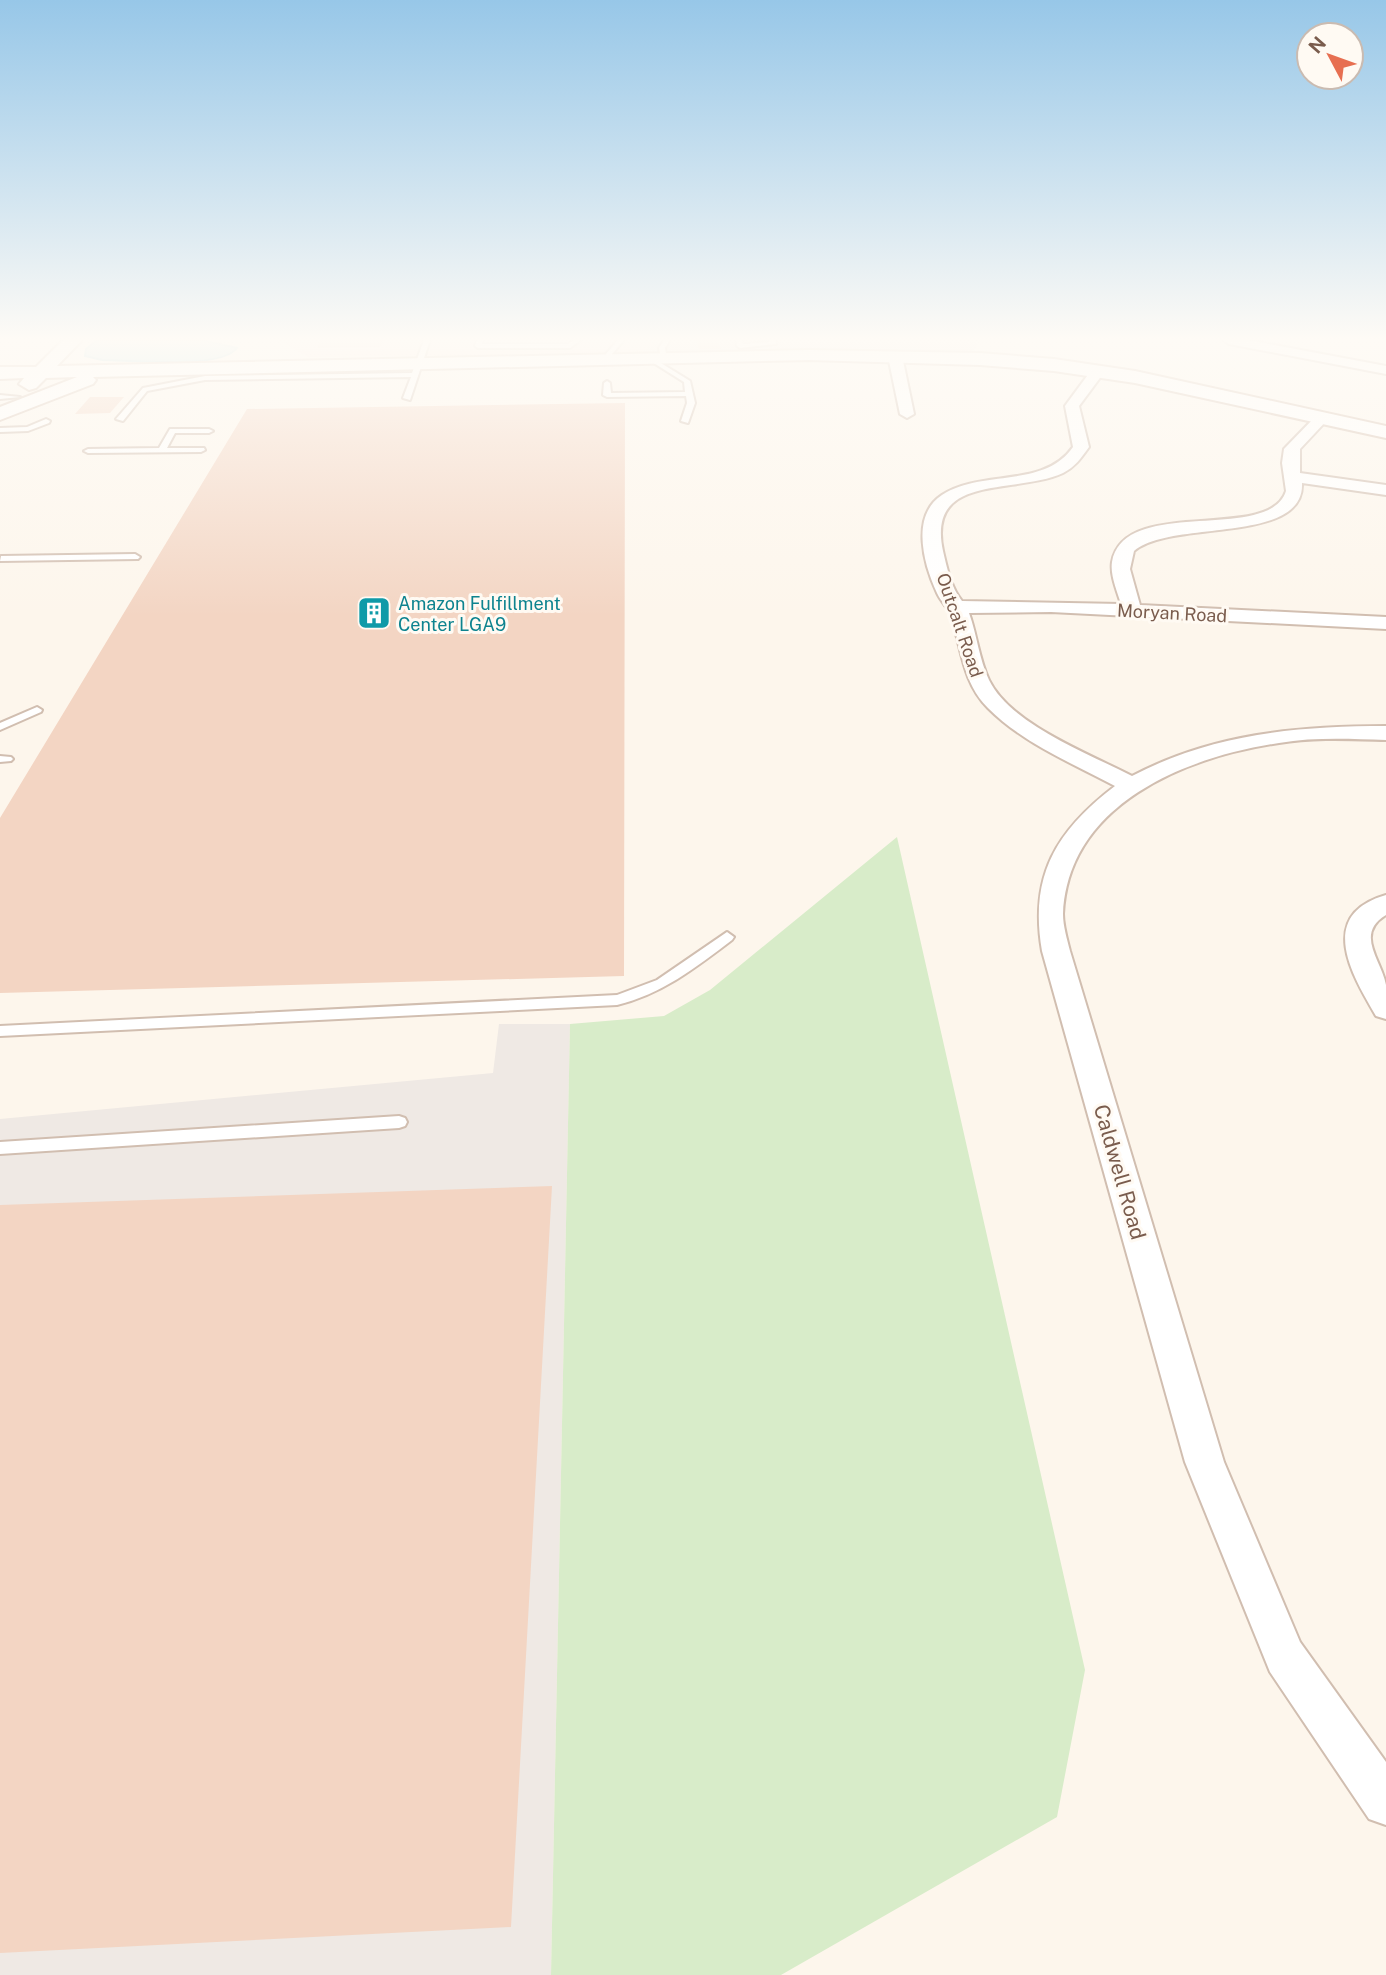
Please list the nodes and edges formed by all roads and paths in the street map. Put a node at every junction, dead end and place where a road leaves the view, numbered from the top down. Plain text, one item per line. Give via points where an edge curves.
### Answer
1 (172, 432) edge
2 (1078, 432) edge
3 (1308, 432) edge
4 (201, 450) dead end
5 (88, 451) dead end
6 (161, 451) junction
7 (1293, 477) junction
8 (1386, 490) edge
9 (135, 557) dead end
10 (1, 559) edge
11 (957, 607) junction
12 (1132, 610) junction
13 (1386, 623) edge
14 (37, 710) dead end
15 (0, 727) edge
16 (1386, 733) edge
17 (1130, 785) junction
18 (1386, 904) edge
19 (727, 937) dead end
20 (1386, 1009) edge
21 (0, 1031) edge
22 (400, 1122) dead end
23 (0, 1148) edge
24 (1386, 1802) edge

1 - 6 lane
2 - 11 street, Outcalt Road via 1082,447 1071,462 1040,475 970,489 937,508 931,522 933,535 947,596
3 - 7 street via 1291,450
4 - 6 lane
5 - 6 lane
7 - 8 street
7 - 12 street via 1293,496 1265,516 1249,522 1174,528 1130,544 1121,563
9 - 10 lane
11 - 12 street, Moryan Road
11 - 17 street, Outcalt Road via 976,676 993,702 1018,722
12 - 13 street, Moryan Road
14 - 15 lane
16 - 17 street, Caldwell Road via 1282,736 1238,744
17 - 24 street, Caldwell Road via 1098,809 1069,846 1050,915 1056,951 1205,1462 1285,1657
18 - 20 street via 1368,911 1357,928 1357,952
19 - 21 lane via 664,983 617,1000
22 - 23 lane

